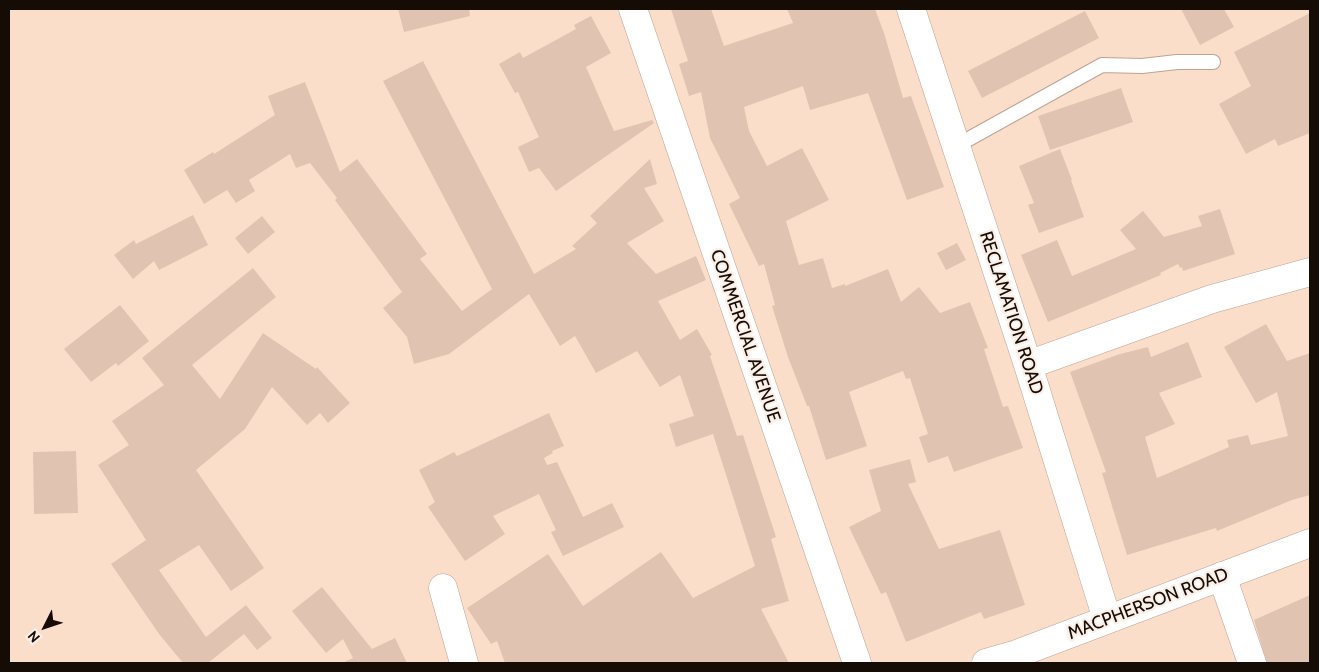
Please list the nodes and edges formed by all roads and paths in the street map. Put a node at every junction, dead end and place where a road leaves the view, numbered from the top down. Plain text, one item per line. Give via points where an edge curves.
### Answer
1 (634, 9) edge
2 (911, 9) edge
3 (1213, 62) dead end
4 (956, 146) junction
5 (1310, 272) edge
6 (1028, 365) junction
7 (1310, 543) edge
8 (1222, 576) junction
9 (443, 588) dead end
10 (1107, 619) junction
11 (464, 663) edge
12 (857, 663) edge
13 (986, 663) edge
14 (1252, 663) edge

1 - 12 street, COMMERCIAL AVENUE
2 - 4 street, RECLAMATION ROAD
3 - 4 lane via 1102,65
4 - 6 street, RECLAMATION ROAD
5 - 6 street via 1212,299
6 - 10 street, RECLAMATION ROAD
7 - 8 street, MACPHERSON ROAD
8 - 10 street, MACPHERSON ROAD
8 - 14 street
9 - 11 street
10 - 13 street, MACPHERSON ROAD

